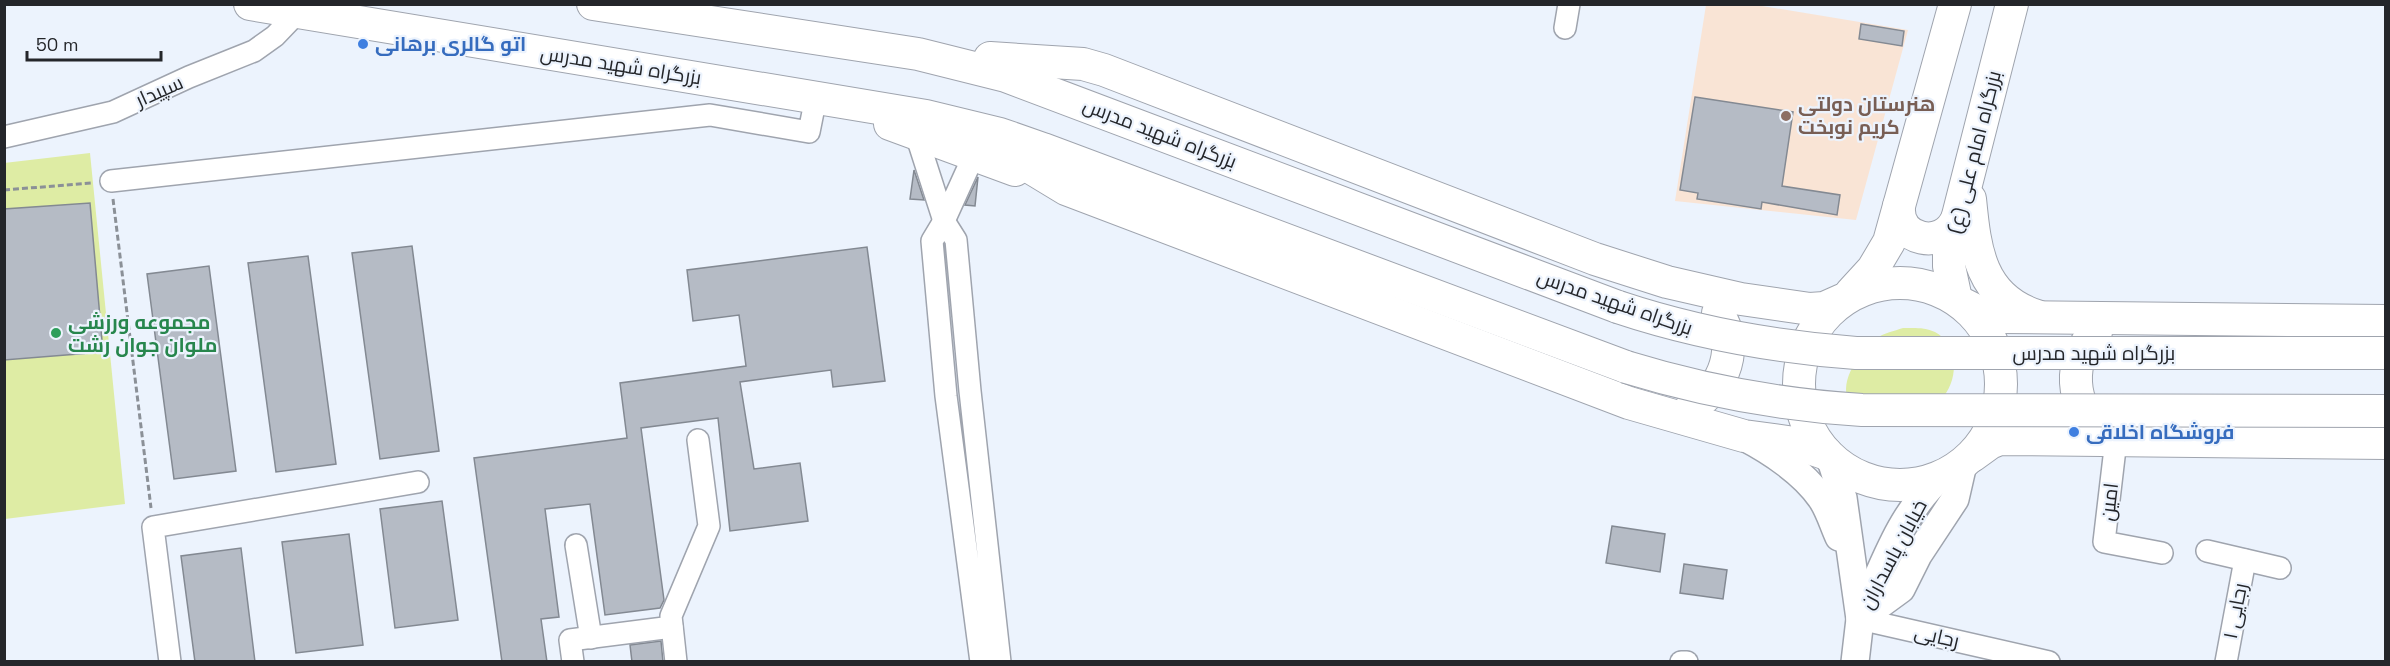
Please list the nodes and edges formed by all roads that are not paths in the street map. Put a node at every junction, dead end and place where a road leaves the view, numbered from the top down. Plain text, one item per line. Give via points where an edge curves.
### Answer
1 (250, 4) edge
2 (593, 4) edge
3 (1569, 4) edge
4 (1955, 4) edge
5 (2012, 4) edge
6 (636, 8) edge
7 (298, 12) junction
8 (1565, 28) dead end
9 (918, 54) junction
10 (816, 98) junction
11 (956, 122) junction
12 (916, 134) junction
13 (4, 138) edge
14 (974, 155) junction
15 (1968, 175) junction
16 (111, 181) road end
17 (1066, 189) junction
18 (1899, 206) junction
19 (1957, 219) junction
20 (944, 221) junction
21 (1688, 288) junction
22 (1844, 299) junction
23 (1958, 301) junction
24 (2040, 317) junction
25 (2122, 317) junction
26 (2385, 321) edge
27 (2385, 353) edge
28 (970, 391) junction
29 (946, 396) junction
30 (1656, 411) junction
31 (2385, 411) edge
32 (1737, 434) junction
33 (698, 440) dead end
34 (2118, 440) junction
35 (2385, 443) edge
36 (1828, 455) junction
37 (1957, 467) junction
38 (418, 482) dead end
39 (576, 545) dead end
40 (2207, 551) dead end
41 (2162, 553) dead end
42 (2245, 560) junction
43 (2280, 568) dead end
44 (1853, 571) junction
45 (1860, 619) junction
46 (672, 627) junction
47 (591, 638) junction
48 (170, 662) edge
49 (573, 662) edge
50 (676, 662) edge
51 (981, 662) edge
52 (1000, 662) edge
53 (1682, 662) edge
54 (1687, 662) edge
55 (1855, 662) edge
56 (2049, 662) edge
57 (2226, 662) edge

1 - 7 highway, بزرگراه شهید مدرس
2 - 6 highway, بزرگراه شهید مدرس
3 - 8 street
4 - 18 highway
5 - 15 highway, بزرگراه امام علی (ع)
6 - 9 highway, بزرگراه شهید مدرس
7 - 10 highway, بزرگراه شهید مدرس
7 - 13 street, سپیدار via 254,51 113,112
9 - 21 highway, بزرگراه شهید مدرس via 1094,67 1609,264
9 - 27 highway, بزرگراه شهید مدرس, bridge via 1006,76 1079,102 1618,307 1742,340 1856,353
10 - 11 highway, بزرگراه شهید مدرس
10 - 12 highway
10 - 16 street via 809,132 710,115
11 - 17 highway, بزرگراه شهید مدرس
11 - 31 highway, بزرگراه شهید مدرس, bridge via 1058,154 1626,367 1733,395 1862,410
12 - 14 highway
12 - 20 street
14 - 17 highway
14 - 20 street
15 - 19 highway, بزرگراه امام علی (ع)
15 - 24 highway via 1975,248 1984,274 2005,299
17 - 30 highway, بزرگراه شهید مدرس
18 - 19 highway via 1904,226 1920,238 1940,237
18 - 22 highway via 1884,254
19 - 23 highway, بزرگراه امام علی (ع) via 1948,258
20 - 28 street via 956,240
20 - 29 street via 933,242
21 - 22 highway, بزرگراه شهید مدرس via 1810,309
21 - 30 highway via 1704,297 1721,317 1729,342 1727,363 1716,386 1701,401 1676,411
22 - 23 highway via 1868,288 1902,283 1930,287
22 - 36 highway via 1815,328 1800,369 1803,412
23 - 24 highway, بزرگراه شهید مدرس via 1993,316
23 - 37 highway via 1990,339 2001,380 1992,426 1980,447
24 - 25 highway, بزرگراه شهید مدرس
25 - 26 highway, بزرگراه شهید مدرس
25 - 34 highway via 2104,325 2089,339 2076,374 2078,395 2086,415
28 - 29 street
28 - 52 street
29 - 51 street
30 - 32 highway, بزرگراه شهید مدرس
32 - 36 highway, بزرگراه شهید مدرس via 1799,444
32 - 44 main road via 1773,455 1816,492
33 - 46 street via 709,526 670,616
34 - 35 highway
34 - 37 highway via 2000,439
34 - 41 street, امین via 2104,542
36 - 37 highway via 1858,476 1886,484 1915,484
36 - 44 main road, خیابان پاسداران via 1841,488
37 - 45 main road, خیابان پاسداران via 1921,498 1896,540
38 - 48 street via 153,526
39 - 47 street
40 - 42 street
42 - 43 street
42 - 57 street, رجایی ۱
44 - 45 main road, خیابان پاسداران
45 - 55 main road
45 - 56 street, رجایی
46 - 47 street
46 - 50 street
47 - 49 street via 570,640
53 - 54 street

